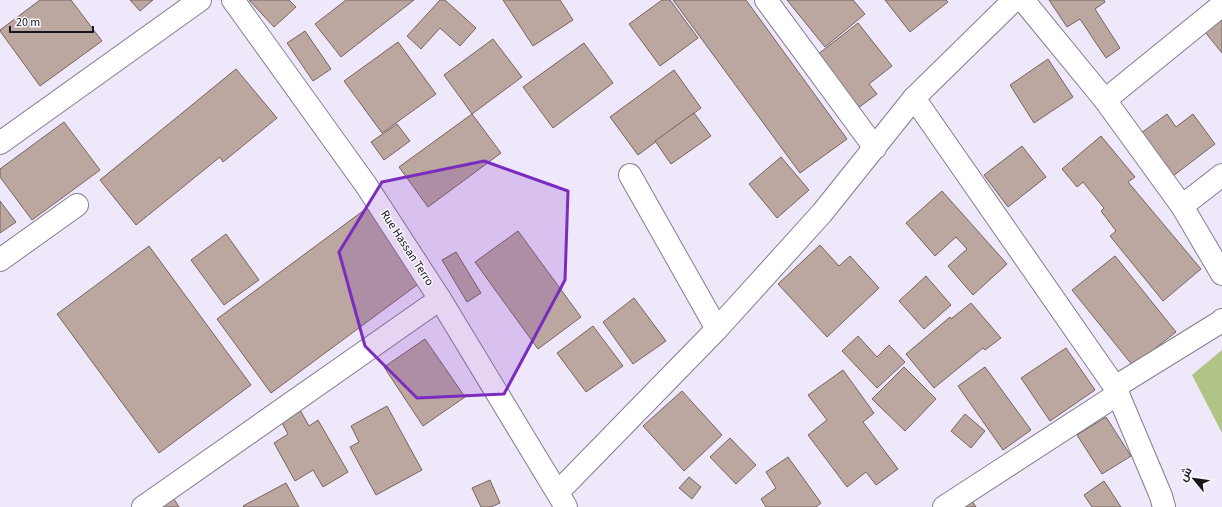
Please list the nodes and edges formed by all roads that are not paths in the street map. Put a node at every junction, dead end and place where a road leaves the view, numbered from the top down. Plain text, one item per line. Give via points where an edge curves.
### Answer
1 (200, 0) edge
2 (233, 0) edge
3 (766, 0) edge
4 (1014, 0) edge
5 (1023, 0) edge
6 (1222, 5) edge
7 (914, 98) junction
8 (1105, 100) junction
9 (0, 144) edge
10 (875, 148) junction
11 (630, 175) dead end
12 (1222, 175) edge
13 (77, 205) dead end
14 (1182, 206) junction
15 (0, 260) edge
16 (1222, 274) edge
17 (440, 299) junction
18 (1222, 320) edge
19 (717, 329) junction
20 (1117, 391) junction
21 (562, 500) edge
22 (143, 507) edge
23 (944, 507) edge
24 (1164, 507) edge

1 - 9 street
2 - 17 street, Rue Hassan Terro via 366,185
3 - 10 street
4 - 7 street
5 - 8 street
6 - 8 street
7 - 10 street
7 - 20 street
8 - 14 street
10 - 19 street via 822,213
11 - 19 street
12 - 14 street
13 - 15 street
14 - 16 street
17 - 21 street, Rue Hassan Terro
17 - 22 street
18 - 20 street
19 - 21 street
20 - 23 street
20 - 24 street via 1162,496

